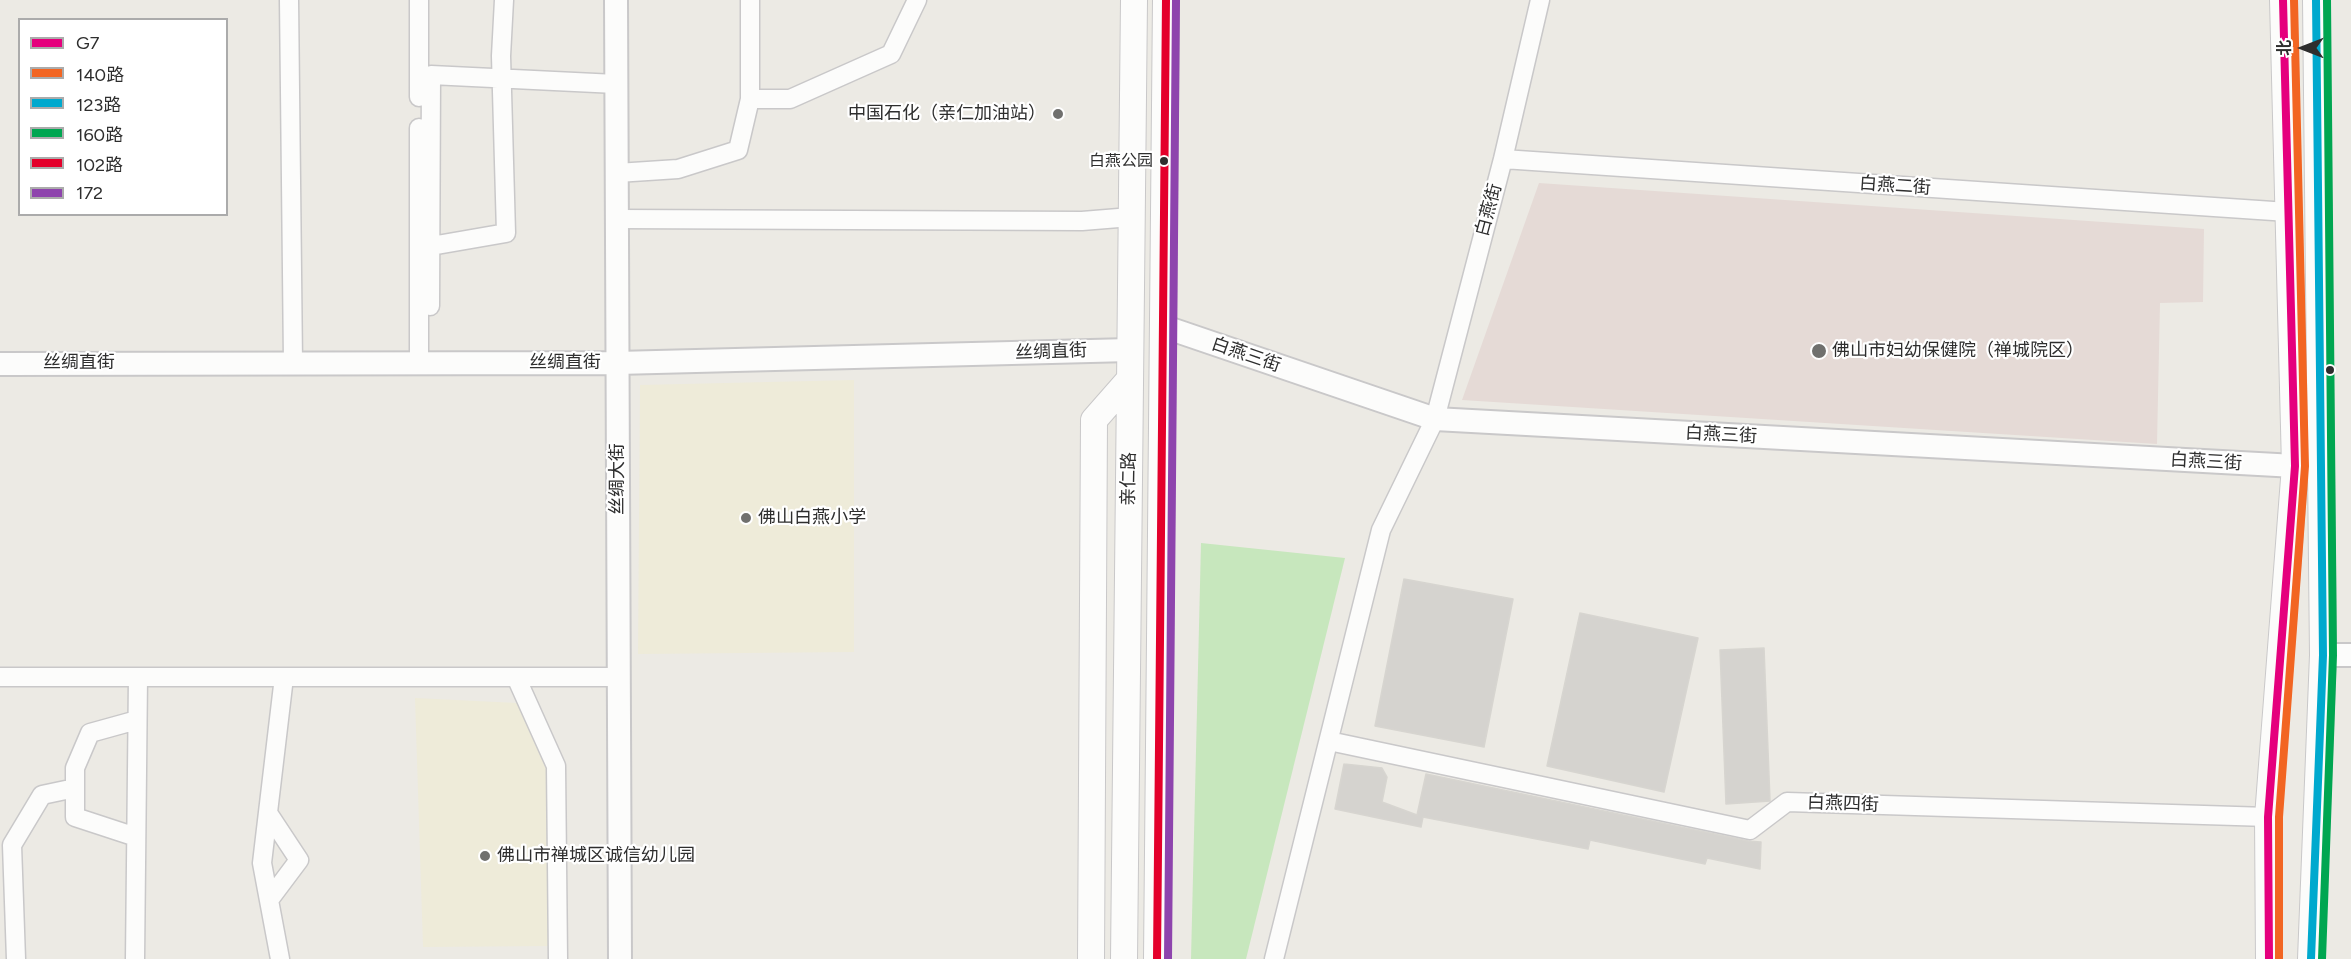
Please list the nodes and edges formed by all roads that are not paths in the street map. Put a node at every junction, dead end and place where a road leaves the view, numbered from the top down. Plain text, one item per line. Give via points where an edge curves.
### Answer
1 (289, 0) edge
2 (419, 0) edge
3 (504, 0) edge
4 (616, 0) edge
5 (750, 0) edge
6 (917, 0) edge
7 (1134, 0) edge
8 (1166, 0) edge
9 (1540, 0) edge
10 (2283, 0) edge
11 (2316, 0) edge
12 (502, 77) junction
13 (616, 84) junction
14 (750, 99) junction
15 (1503, 159) junction
16 (617, 173) junction
17 (2288, 212) junction
18 (1131, 217) junction
19 (617, 219) junction
20 (431, 246) junction
21 (430, 306) dead end
22 (1162, 326) junction
23 (1130, 350) junction
24 (293, 363) junction
25 (418, 363) junction
26 (617, 363) junction
27 (0, 364) edge
28 (1130, 379) junction
29 (1435, 419) junction
30 (2295, 466) junction
31 (2323, 655) junction
32 (2351, 655) edge
33 (0, 678) edge
34 (138, 678) junction
35 (284, 678) junction
36 (516, 678) junction
37 (619, 678) junction
38 (137, 720) junction
39 (1329, 741) junction
40 (75, 788) junction
41 (268, 813) junction
42 (2268, 817) junction
43 (136, 837) junction
44 (269, 900) junction
45 (16, 959) edge
46 (135, 959) edge
47 (280, 959) edge
48 (558, 959) edge
49 (620, 959) edge
50 (1090, 959) edge
51 (1124, 959) edge
52 (1157, 959) edge
53 (1274, 959) edge
54 (2269, 959) edge
55 (2311, 959) edge

1 - 24 street
2 - 25 street
3 - 12 street
4 - 13 street, 丝绸大街
5 - 14 street
6 - 14 street via 891,54 790,99
7 - 18 main road, 亲仁路
8 - 22 main road, 亲仁路
9 - 15 street, 白燕街
10 - 17 main road
11 - 31 main road
12 - 13 street
12 - 20 street via 506,233
12 - 20 street via 431,75
13 - 16 street, 丝绸大街
14 - 16 street via 738,150 678,170
15 - 17 street, 白燕二街
15 - 29 street, 白燕街
16 - 19 street, 丝绸大街
17 - 30 main road
18 - 19 street
18 - 23 main road, 亲仁路
19 - 26 street, 丝绸大街
20 - 21 street
22 - 29 street, 白燕三街
22 - 52 main road, 亲仁路
23 - 26 street, 丝绸直街
23 - 28 main road, 亲仁路
24 - 25 street, 丝绸直街
24 - 27 street, 丝绸直街
25 - 26 street, 丝绸直街
26 - 37 street, 丝绸大街
28 - 50 main road via 1094,420
28 - 51 main road, 亲仁路
29 - 30 street, 白燕三街
29 - 39 street, 白燕街 via 1382,530
30 - 42 main road
31 - 32 street
31 - 55 main road
33 - 34 street
34 - 35 street
34 - 38 street
35 - 36 street
35 - 41 street
36 - 37 street
36 - 48 street via 556,766
37 - 49 street, 丝绸大街
38 - 40 street via 90,733 75,768
38 - 43 street
39 - 42 street, 白燕四街 via 1750,830 1787,802
39 - 53 street, 白燕街
40 - 43 street via 75,817
40 - 45 street via 42,795 12,845
41 - 44 street via 262,863
41 - 44 street via 299,860
42 - 54 main road
43 - 46 street
44 - 47 street

